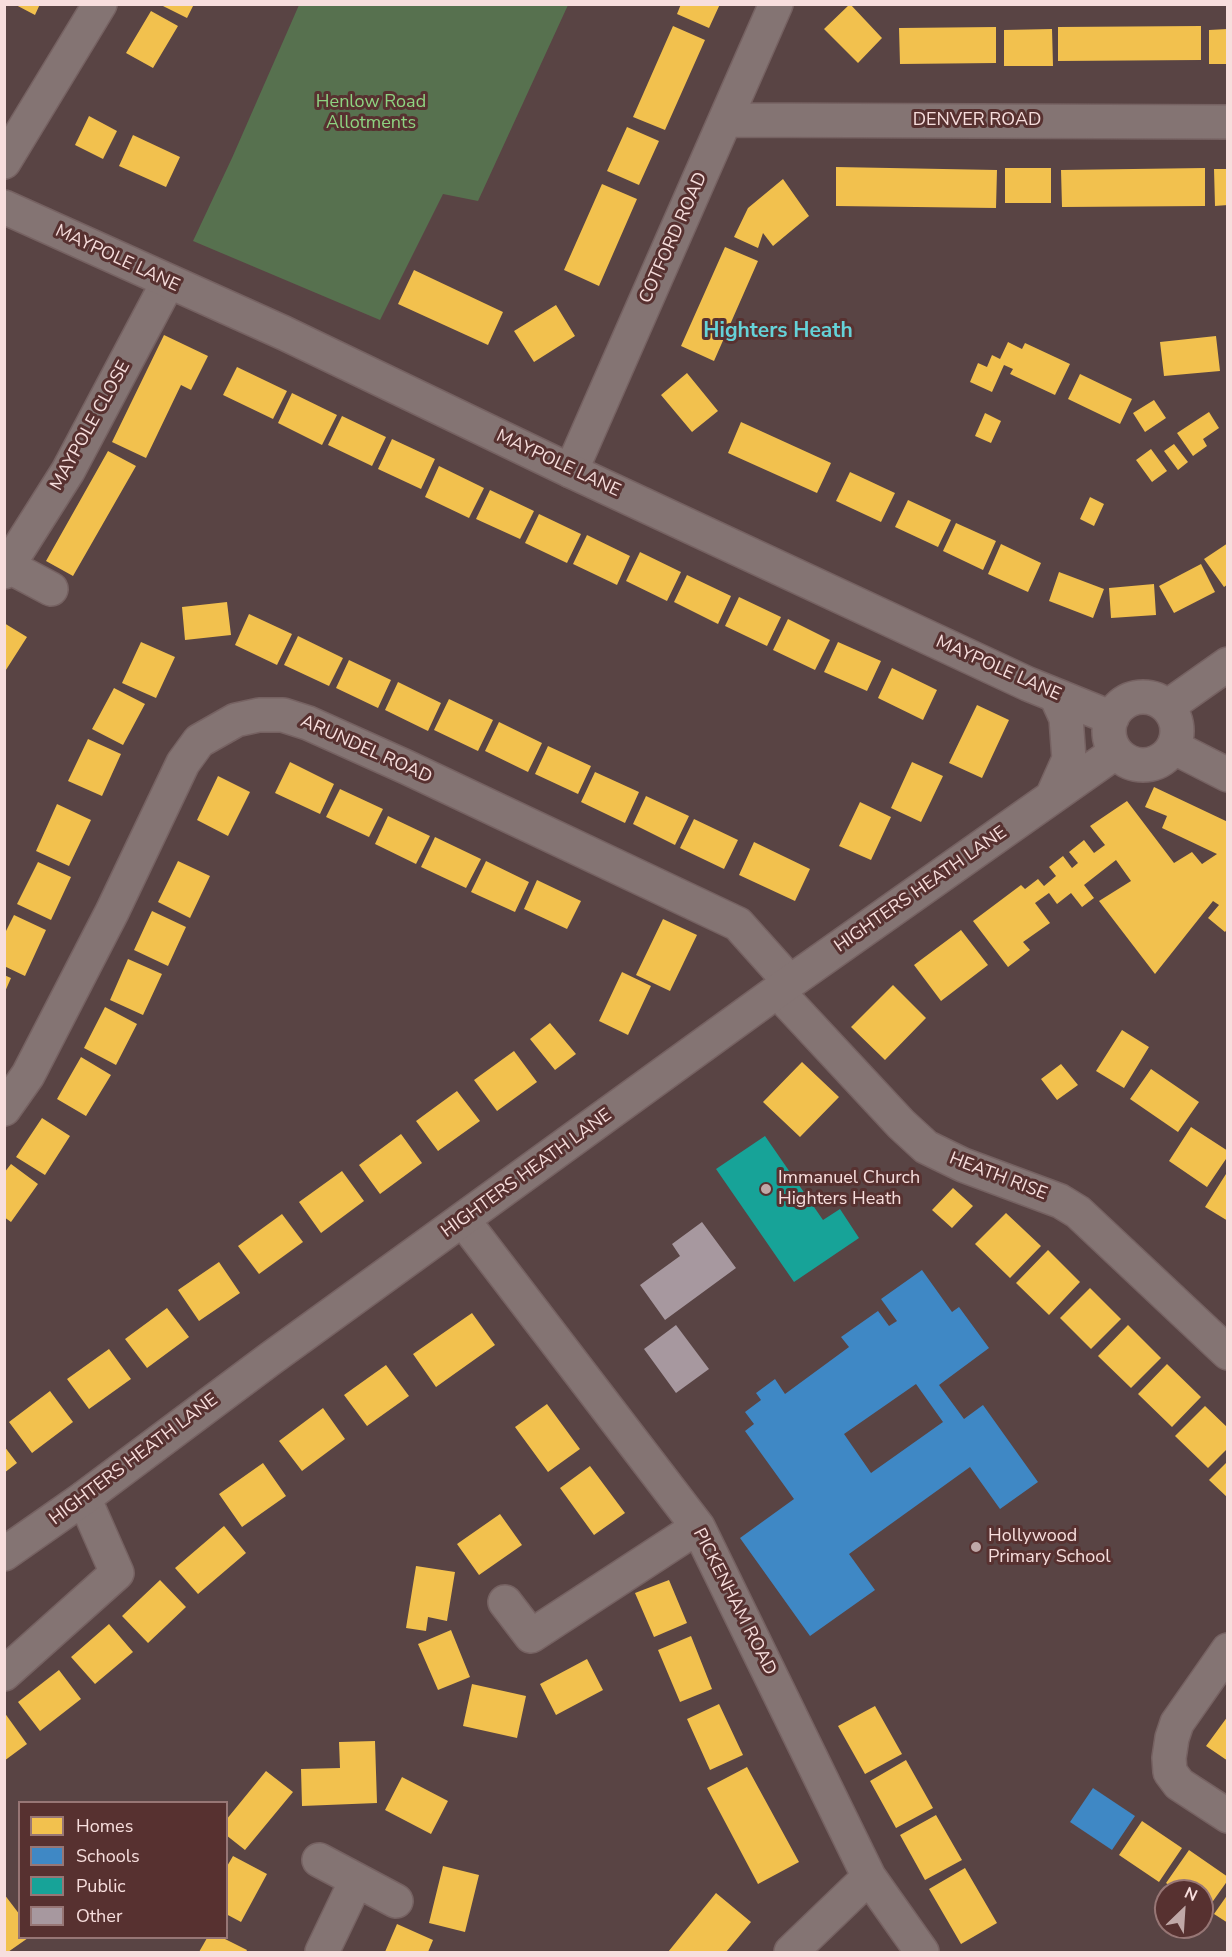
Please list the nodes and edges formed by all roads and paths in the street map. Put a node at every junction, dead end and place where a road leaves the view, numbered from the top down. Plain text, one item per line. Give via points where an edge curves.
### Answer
1 (100, 4) edge
2 (776, 4) edge
3 (727, 120) junction
4 (1227, 122) edge
5 (4, 162) edge
6 (4, 207) edge
7 (168, 282) junction
8 (571, 471) junction
9 (6, 569) edge
10 (51, 589) dead end
11 (1227, 664) edge
12 (1056, 696) junction
13 (1167, 707) junction
14 (1112, 718) junction
15 (1173, 747) junction
16 (1116, 752) junction
17 (1227, 775) edge
18 (1052, 797) junction
19 (784, 987) junction
20 (4, 1108) edge
21 (463, 1220) junction
22 (1227, 1353) edge
23 (84, 1498) junction
24 (698, 1527) junction
25 (4, 1554) edge
26 (505, 1602) dead end
27 (1227, 1650) edge
28 (4, 1674) edge
29 (1227, 1816) edge
30 (319, 1860) dead end
31 (869, 1877) junction
32 (356, 1881) junction
33 (396, 1901) dead end
34 (322, 1953) edge
35 (791, 1953) edge
36 (922, 1953) edge

1 - 5 street
2 - 3 street, COTFORD ROAD
3 - 4 street, DENVER ROAD
3 - 8 street, COTFORD ROAD
6 - 7 street, MAYPOLE LANE
7 - 8 street, MAYPOLE LANE via 284,333
7 - 9 street, MAYPOLE CLOSE via 68,471
8 - 12 street, MAYPOLE LANE
9 - 10 street, MAYPOLE CLOSE
11 - 13 street
12 - 14 street, MAYPOLE LANE
12 - 18 street via 1066,718 1069,759
13 - 14 street via 1148,698 1136,698 1126,702
13 - 15 street via 1177,726
14 - 16 street via 1111,741
15 - 16 street via 1157,763 1146,765 1124,760
15 - 17 street
16 - 18 street, HIGHTERS HEATH LANE
18 - 19 street, HIGHTERS HEATH LANE
19 - 20 street, ARUNDEL ROAD via 738,924 308,723 283,715 259,715 236,720 199,741 183,763 28,1075
19 - 21 street, HIGHTERS HEATH LANE
19 - 22 street, HEATH RISE via 901,1124 926,1147 1060,1201 1077,1212
21 - 23 street, HIGHTERS HEATH LANE
21 - 24 street, PICKENHAM ROAD
23 - 25 street, HIGHTERS HEATH LANE
23 - 28 street via 117,1573
24 - 26 street via 531,1636
24 - 31 street, PICKENHAM ROAD
27 - 29 street via 1177,1723 1169,1758 1170,1772 1179,1784
30 - 32 street
31 - 35 street
31 - 36 street, PICKENHAM ROAD
32 - 33 street
32 - 34 street

